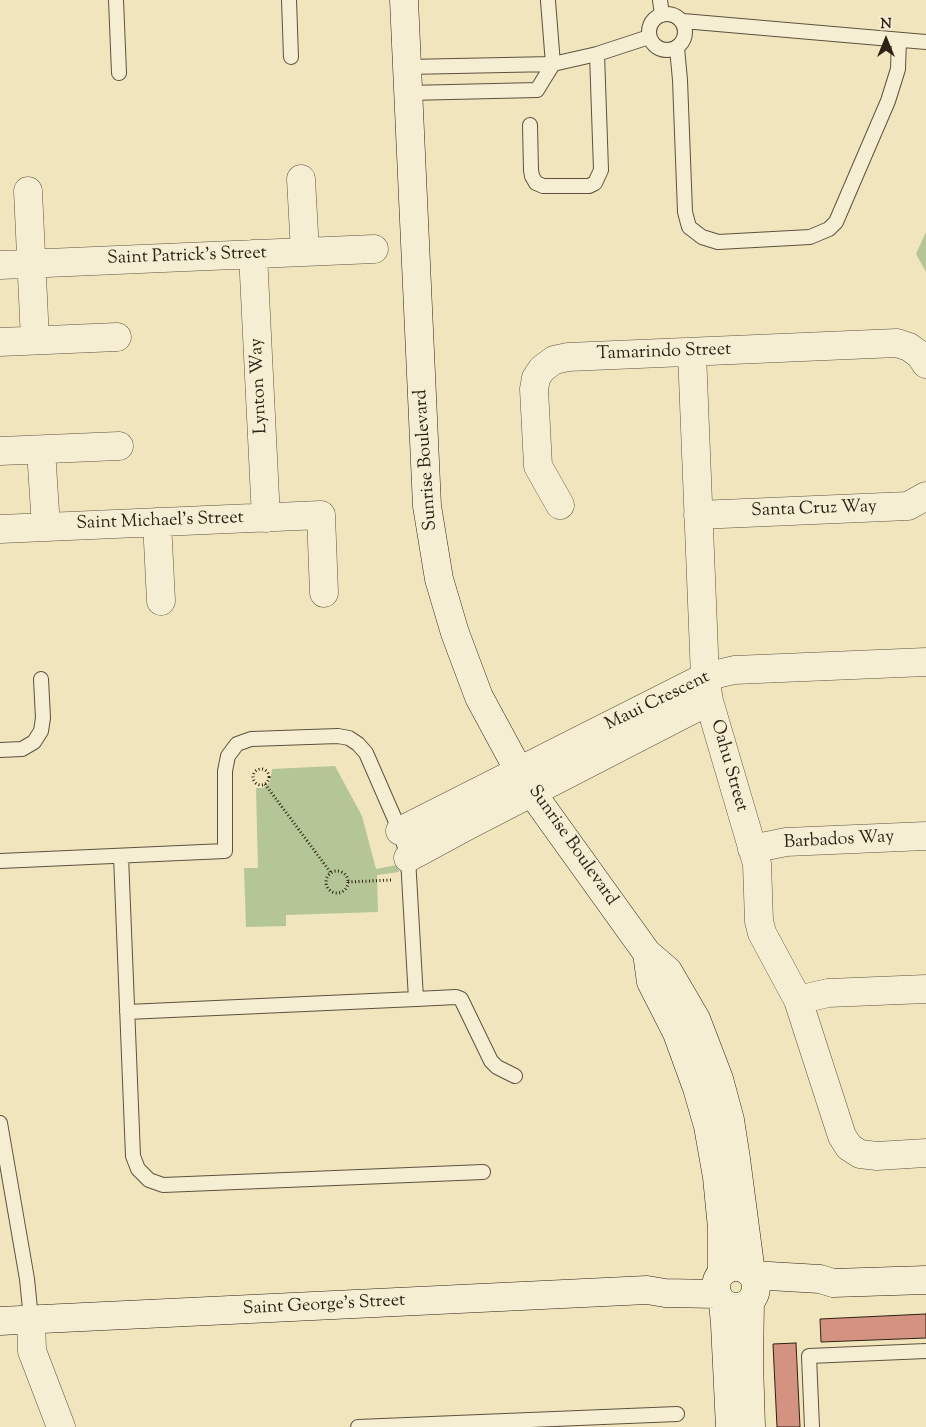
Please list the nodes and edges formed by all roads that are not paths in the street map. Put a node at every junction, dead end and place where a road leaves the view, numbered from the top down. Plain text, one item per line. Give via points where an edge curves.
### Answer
1 (116, 0) edge
2 (289, 0) edge
3 (404, 0) edge
4 (660, 0) edge
5 (548, 1) dead end
6 (662, 15) junction
7 (683, 21) junction
8 (649, 37) junction
9 (899, 40) junction
10 (926, 42) edge
11 (677, 48) junction
12 (597, 54) junction
13 (291, 58) dead end
14 (553, 64) junction
15 (119, 73) dead end
16 (407, 80) junction
17 (530, 125) dead end
18 (301, 179) dead end
19 (28, 191) dead end
20 (374, 249) dead end
21 (305, 252) junction
22 (254, 254) junction
23 (31, 264) junction
24 (0, 265) edge
25 (118, 337) dead end
26 (35, 340) junction
27 (0, 342) edge
28 (692, 353) junction
29 (926, 364) edge
30 (119, 446) dead end
31 (41, 450) junction
32 (0, 451) edge
33 (926, 496) edge
34 (560, 505) dead end
35 (698, 515) junction
36 (266, 518) junction
37 (157, 522) junction
38 (46, 527) junction
39 (0, 529) edge
40 (324, 593) dead end
41 (161, 601) dead end
42 (926, 662) edge
43 (41, 679) dead end
44 (707, 689) junction
45 (0, 750) edge
46 (526, 782) junction
47 (400, 831) junction
48 (926, 836) edge
49 (752, 850) junction
50 (121, 856) junction
51 (0, 861) edge
52 (402, 869) junction
53 (647, 953) junction
54 (926, 989) edge
55 (416, 999) junction
56 (798, 1000) junction
57 (127, 1012) junction
58 (515, 1076) dead end
59 (0, 1123) edge
60 (926, 1154) edge
61 (483, 1172) dead end
62 (926, 1280) edge
63 (752, 1286) junction
64 (720, 1287) junction
65 (31, 1320) junction
66 (0, 1321) edge
67 (926, 1351) edge
68 (677, 1414) dead end
69 (481, 1425) edge
70 (61, 1427) edge
71 (358, 1427) edge
72 (730, 1427) edge
73 (751, 1427) edge
74 (812, 1427) edge

1 - 15 lane
2 - 13 lane
3 - 16 street, Sunrise Boulevard
4 - 6 lane
5 - 14 lane
6 - 7 lane via 672,15
6 - 8 lane via 652,21
7 - 9 lane
7 - 11 lane via 684,38
8 - 11 lane via 660,49
8 - 12 lane
9 - 10 lane
9 - 11 lane via 894,86 836,222 829,230 810,237 718,242 702,237 689,227 685,212
12 - 14 lane
12 - 17 lane via 601,170 595,183 589,186 543,186 536,183 531,170
14 - 16 lane
14 - 16 lane via 537,90
16 - 46 street, Sunrise Boulevard via 427,506 440,579 455,633 479,697
18 - 21 street
19 - 23 street
20 - 21 street, Saint Patrick's Street
21 - 22 street, Saint Patrick's Street
22 - 23 street, Saint Patrick's Street
22 - 36 street, Lynton Way
23 - 24 street, Saint Patrick's Street
23 - 26 street
25 - 26 street
26 - 27 street
28 - 29 street, Tamarindo Street via 896,343 910,347
28 - 34 street, Tamarindo Street via 568,357 554,360 542,369 534,389 538,466
28 - 35 street, Oahu Street
30 - 31 street
31 - 32 street
31 - 38 street
33 - 35 street, Santa Cruz Way via 908,506
35 - 44 street, Oahu Street
36 - 37 street, Saint Michael's Street
36 - 40 street, Saint Michael's Street via 321,515
37 - 38 street, Saint Michael's Street
37 - 41 street
38 - 39 street, Saint Michael's Street
42 - 44 street, Maui Crescent via 734,670
43 - 45 lane via 41,731 34,742 22,749
44 - 46 street, Maui Crescent
44 - 49 street, Oahu Street
46 - 47 street
46 - 52 street
46 - 53 street, Sunrise Boulevard
47 - 50 lane via 366,753 349,738 251,739 237,744 228,756 225,771 225,851
47 - 52 lane
48 - 49 street, Barbados Way via 786,842
49 - 56 street, Oahu Street via 757,864 762,933
50 - 51 lane
50 - 57 lane
52 - 55 lane
53 - 63 street, Sunrise Boulevard via 668,971 696,1019 719,1079 730,1120
53 - 64 street, Sunrise Boulevard via 651,982 677,1033 708,1126 722,1228
54 - 56 street via 828,993
55 - 57 lane
55 - 58 lane via 461,999 491,1061
56 - 60 street, Oahu Street via 842,1136 850,1147 860,1154 877,1156
57 - 61 lane via 133,1156 138,1169 149,1180 163,1185
59 - 65 lane
62 - 63 street via 833,1283 822,1289 773,1296
63 - 64 street via 737,1266 732,1267
63 - 64 street via 743,1306 735,1308 727,1306
63 - 73 street, Sunrise Boulevard
64 - 65 street, Saint George's Street via 697,1280 647,1290
64 - 72 street, Sunrise Boulevard
65 - 66 street, Saint George's Street
65 - 70 street via 32,1351
67 - 74 lane via 809,1356
68 - 69 lane
69 - 71 lane

